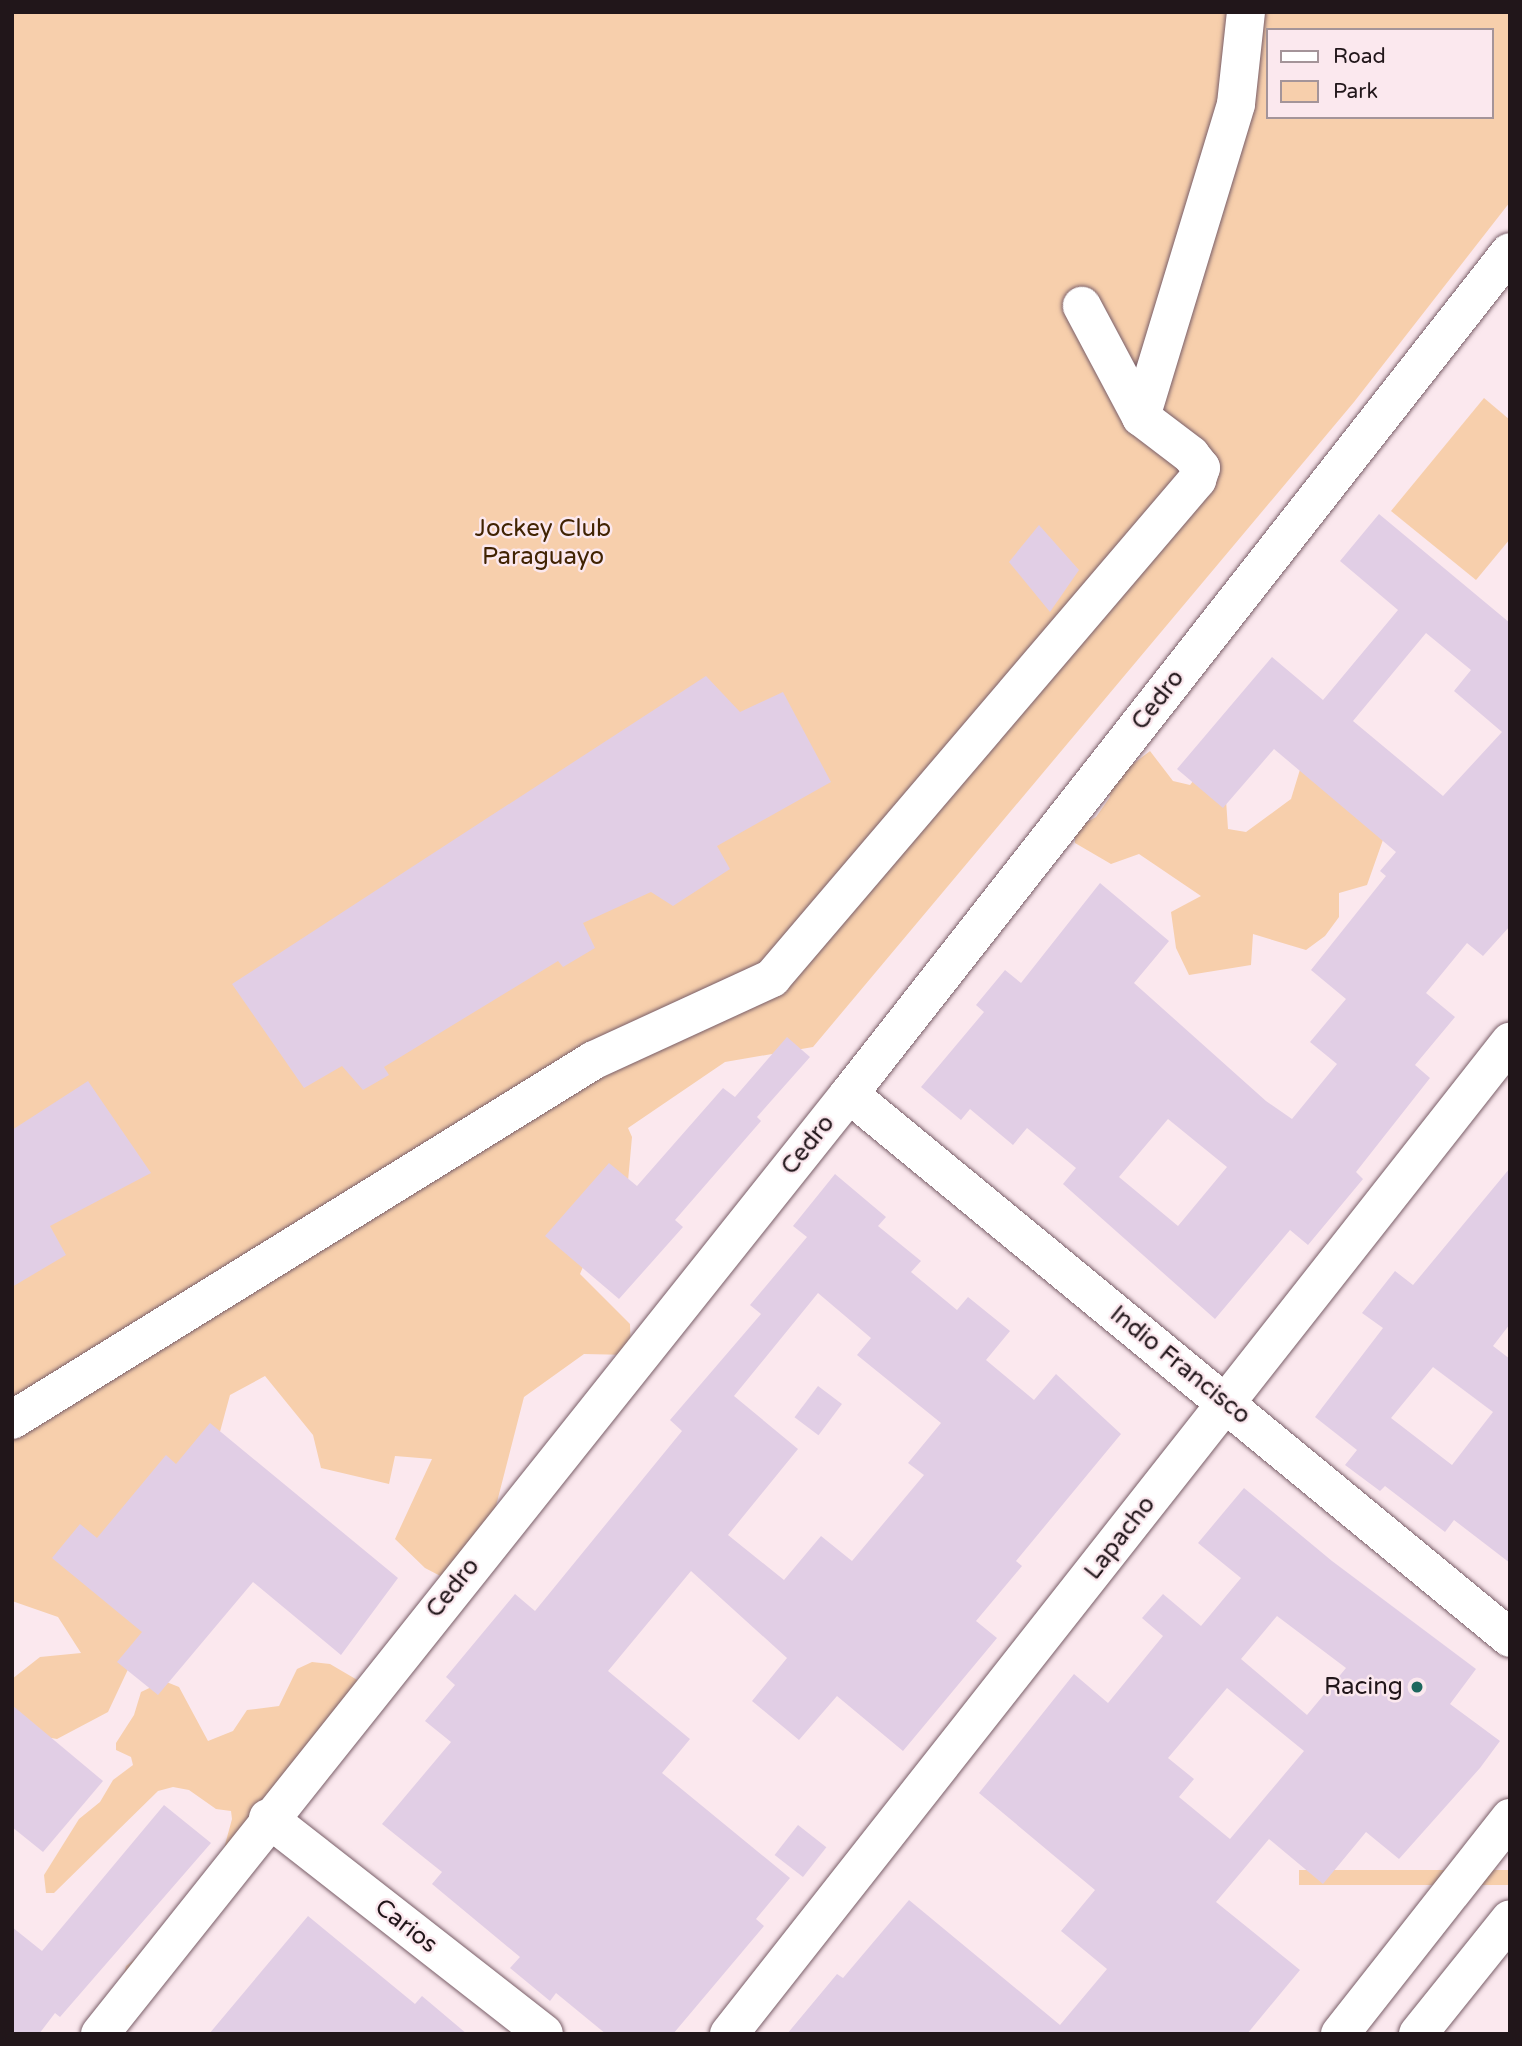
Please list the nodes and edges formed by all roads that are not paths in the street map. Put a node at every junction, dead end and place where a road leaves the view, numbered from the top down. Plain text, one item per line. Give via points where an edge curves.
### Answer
1 (1246, 12) edge
2 (1510, 252) edge
3 (1082, 306) dead end
4 (1141, 417) junction
5 (1510, 1042) edge
6 (849, 1094) junction
7 (1227, 1403) junction
8 (12, 1420) edge
9 (1510, 1638) edge
10 (268, 1818) junction
11 (1510, 1818) edge
12 (1510, 1919) edge
13 (100, 2034) edge
14 (544, 2034) edge
15 (729, 2034) edge
16 (1340, 2034) edge
17 (1418, 2034) edge

1 - 4 main road via 1237,104
2 - 6 main road, Cedro
3 - 4 main road
4 - 8 main road via 1191,455 1201,468 1197,480 772,978 594,1060
5 - 7 main road, Lapacho
6 - 7 main road, Indio Francisco
6 - 10 main road, Cedro
7 - 9 main road, Indio Francisco
7 - 15 main road, Lapacho
10 - 13 main road, Cedro
10 - 14 main road, Carios
11 - 16 main road
12 - 17 main road

